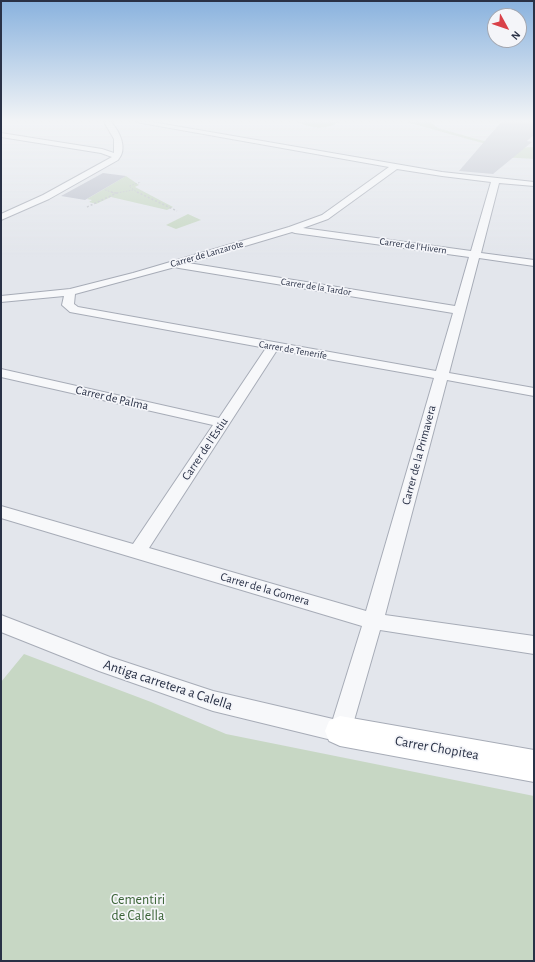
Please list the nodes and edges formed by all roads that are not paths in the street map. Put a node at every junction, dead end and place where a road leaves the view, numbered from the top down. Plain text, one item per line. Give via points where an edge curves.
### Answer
1 (101, 167) edge
2 (395, 167) edge
3 (401, 167) edge
4 (496, 180) junction
5 (534, 184) edge
6 (1, 217) edge
7 (292, 229) junction
8 (475, 255) junction
9 (534, 263) edge
10 (173, 264) junction
11 (70, 292) junction
12 (1, 298) edge
13 (459, 310) junction
14 (273, 347) junction
15 (1, 372) edge
16 (441, 375) junction
17 (534, 392) edge
18 (222, 423) junction
19 (1, 512) edge
20 (137, 552) junction
21 (373, 621) junction
22 (1, 623) edge
23 (534, 645) edge
24 (340, 731) junction
25 (534, 766) edge

1 - 6 street via 46,197
2 - 7 street, Carrer de Lanzarote via 325,217
3 - 4 street
4 - 5 street
4 - 8 street, Carrer de la Primavera
7 - 8 street, Carrer de l'Hivern
7 - 10 street, Carrer de Lanzarote
8 - 9 street, Carrer de l'Hivern
8 - 13 street, Carrer de la Primavera
10 - 11 street, Carrer de Lanzarote
10 - 13 street, Carrer de la Tardor
11 - 12 street, Carrer de Lanzarote
11 - 14 street, Carrer de Tenerife via 68,305 74,310
13 - 16 street, Carrer de la Primavera
14 - 16 street, Carrer de Tenerife
14 - 18 street, Carrer de l'Estiu
15 - 18 street, Carrer de Palma
16 - 17 street, Carrer de Tenerife
16 - 21 street, Carrer de la Primavera
18 - 20 street, Carrer de l'Estiu
19 - 20 street, Carrer de la Gomera
20 - 21 street, Carrer de la Gomera
21 - 23 street, Carrer de la Gomera
21 - 24 street, Carrer de la Primavera
22 - 24 street, Antiga carretera a Calella via 106,665 191,694
24 - 25 street, Carrer Chopitea

